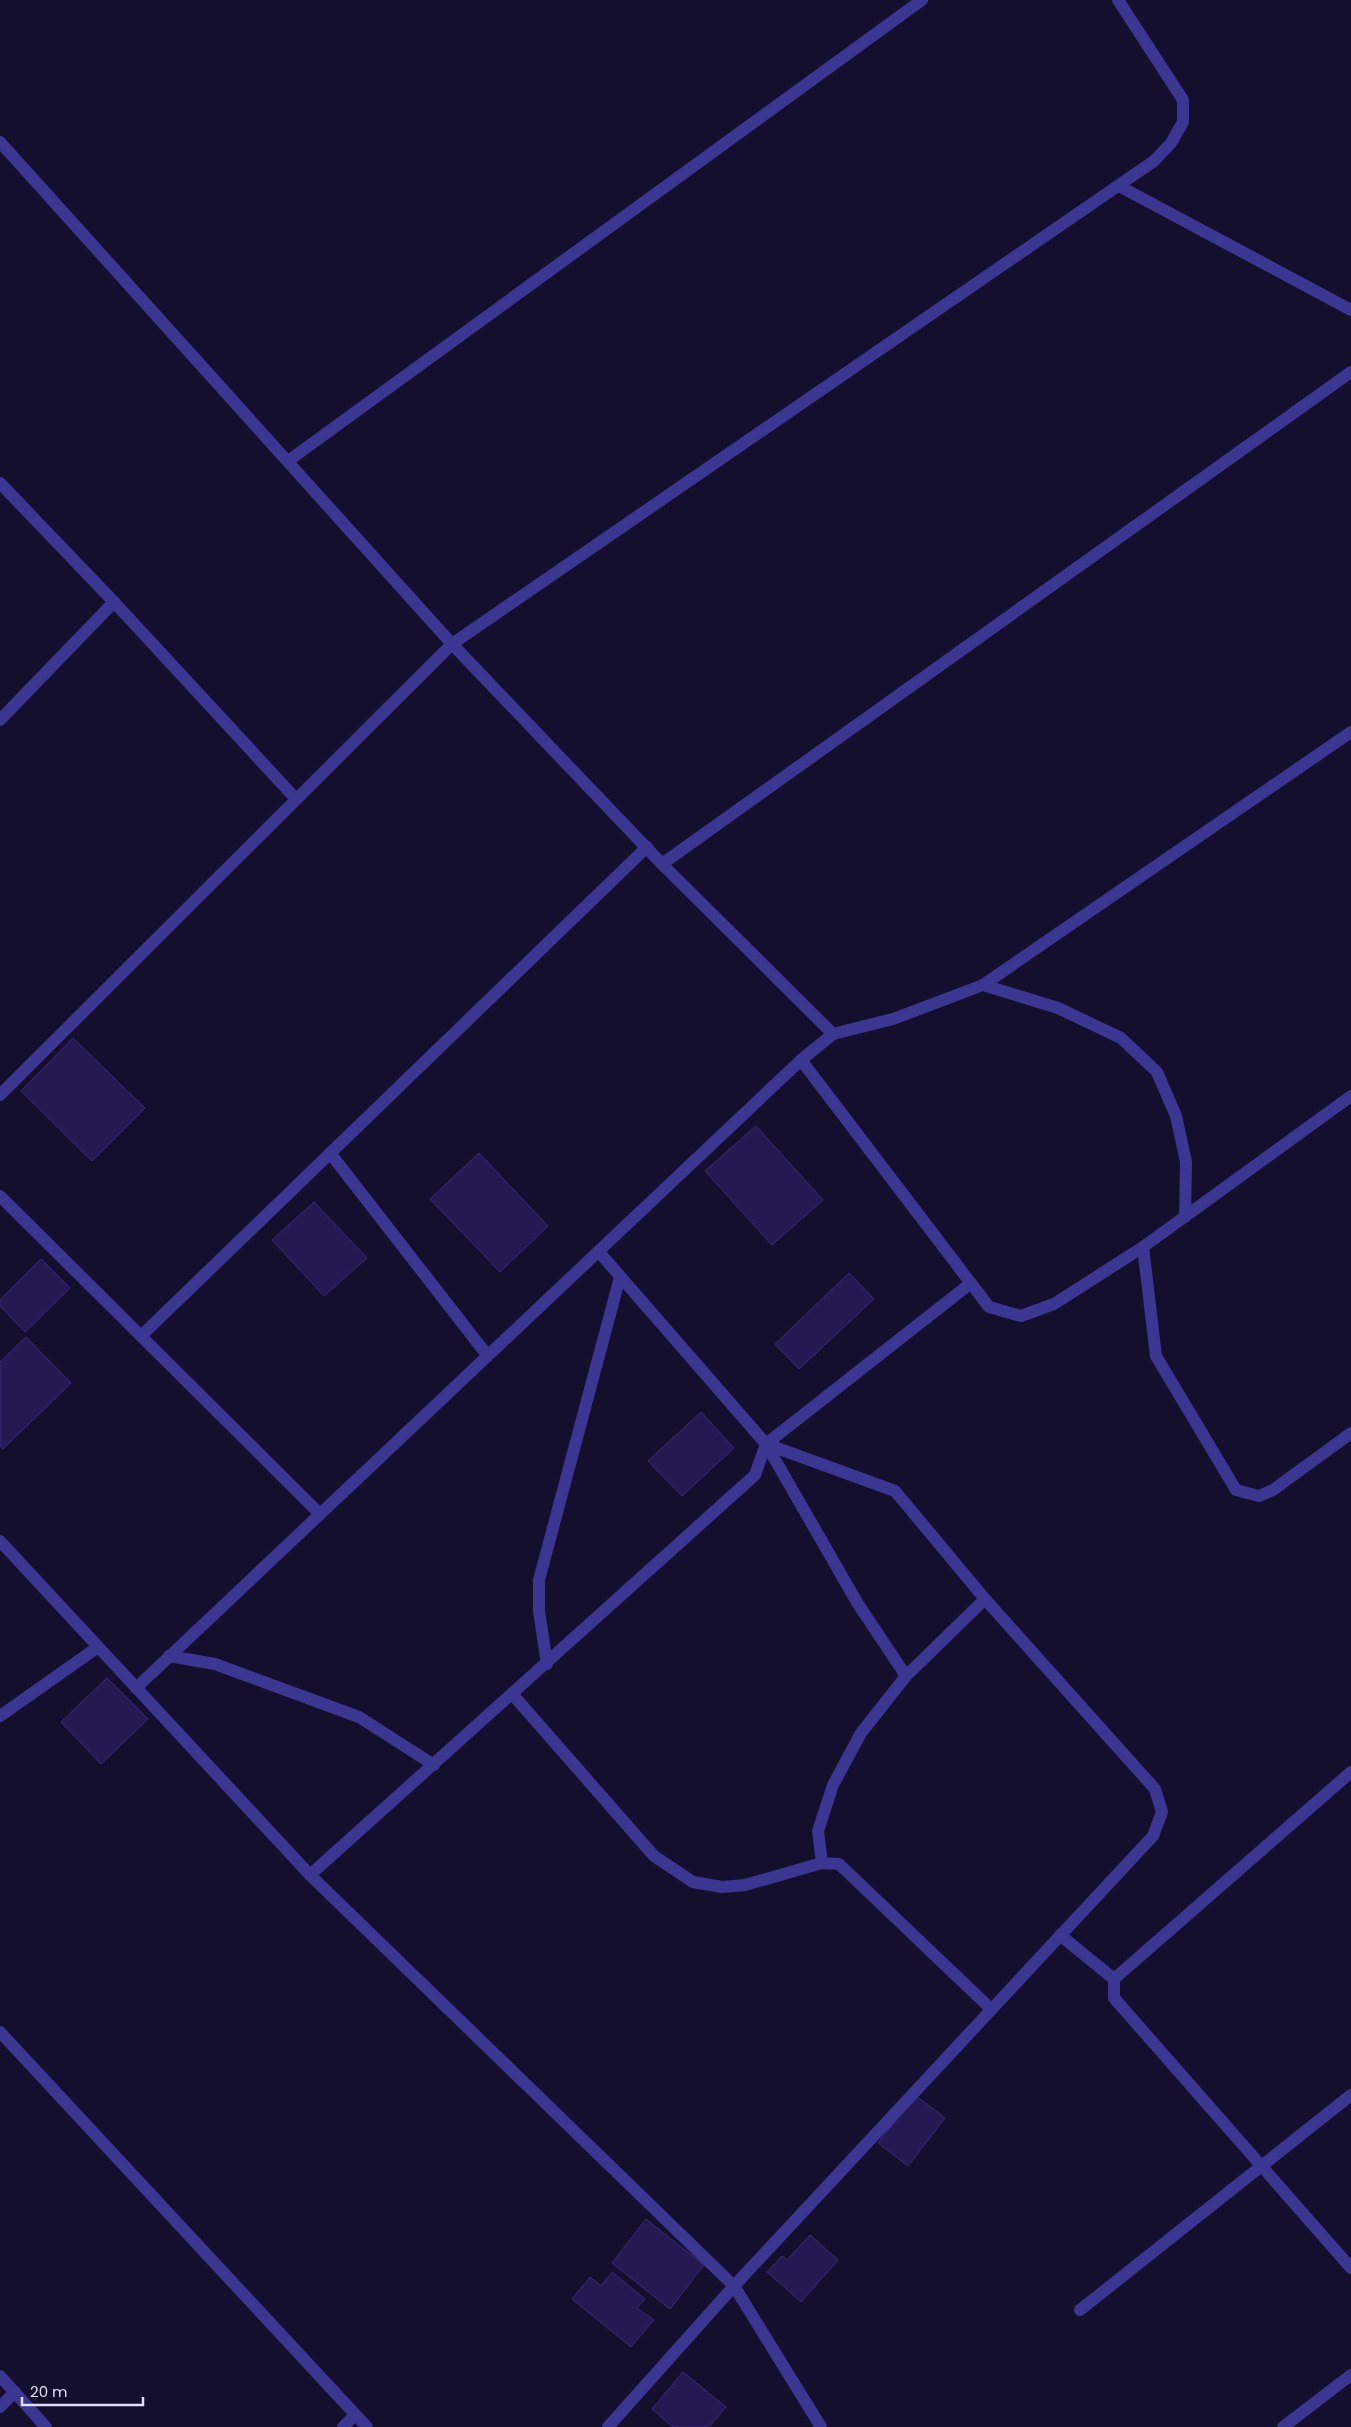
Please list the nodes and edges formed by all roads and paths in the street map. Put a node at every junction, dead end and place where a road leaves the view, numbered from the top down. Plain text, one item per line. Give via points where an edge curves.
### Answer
1 (922, 0) edge
2 (1118, 0) edge
3 (0, 142) edge
4 (1119, 186) junction
5 (1351, 310) edge
6 (1351, 372) edge
7 (288, 461) junction
8 (0, 483) edge
9 (114, 602) junction
10 (452, 644) junction
11 (0, 720) edge
12 (1351, 732) edge
13 (296, 799) junction
14 (647, 847) junction
15 (662, 864) junction
16 (983, 985) junction
17 (833, 1034) junction
18 (801, 1060) junction
19 (0, 1095) edge
20 (1351, 1096) edge
21 (330, 1154) junction
22 (0, 1196) edge
23 (1184, 1216) junction
24 (1144, 1247) junction
25 (598, 1252) junction
26 (620, 1277) junction
27 (971, 1283) junction
28 (141, 1336) junction
29 (487, 1355) junction
30 (1351, 1433) edge
31 (766, 1444) junction
32 (320, 1514) junction
33 (0, 1541) edge
34 (985, 1599) junction
35 (98, 1647) junction
36 (169, 1656) junction
37 (547, 1664) junction
38 (906, 1676) junction
39 (136, 1688) junction
40 (513, 1695) junction
41 (0, 1716) edge
42 (434, 1765) junction
43 (1351, 1772) edge
44 (822, 1863) junction
45 (310, 1875) junction
46 (1060, 1935) junction
47 (1114, 1979) junction
48 (991, 2009) junction
49 (0, 2032) edge
50 (1351, 2095) edge
51 (1261, 2166) junction
52 (1351, 2268) edge
53 (734, 2286) junction
54 (1080, 2310) dead end
55 (1351, 2375) edge
56 (0, 2376) edge
57 (15, 2392) junction
58 (0, 2407) edge
59 (355, 2415) junction
60 (46, 2427) edge
61 (343, 2427) edge
62 (367, 2427) edge
63 (608, 2427) edge
64 (821, 2427) edge
65 (1283, 2427) edge

1 - 7 street
2 - 4 street via 1183,100 1183,122 1171,144 1154,161
3 - 7 street
4 - 5 street
4 - 10 street
6 - 15 street
7 - 10 street
8 - 9 street
9 - 11 street
9 - 13 street
10 - 13 street
10 - 14 street
12 - 16 street
13 - 19 street
14 - 15 street
14 - 21 street
15 - 17 street
16 - 17 street via 893,1020
16 - 23 street via 1058,1008 1121,1038 1157,1072 1176,1116 1186,1162
17 - 18 street
18 - 25 street
18 - 27 street
20 - 23 street
21 - 28 street
21 - 29 street
22 - 28 street
23 - 24 street
24 - 27 street via 1054,1304 1021,1316 989,1307
24 - 30 street via 1156,1356 1236,1490 1259,1496 1274,1490
25 - 26 street
25 - 29 street
26 - 31 street
26 - 37 street via 538,1580
27 - 31 street
28 - 32 street
29 - 32 street
31 - 34 street via 895,1491
31 - 37 street via 755,1475
31 - 38 street via 858,1604
32 - 36 street
33 - 35 street
34 - 38 street
34 - 46 street via 1155,1789 1162,1812 1153,1836
35 - 39 street
35 - 41 street
36 - 39 street
36 - 42 street via 215,1664 359,1718
37 - 40 street
38 - 44 street via 861,1733 833,1785 818,1831
39 - 45 street
40 - 42 street
40 - 44 street via 654,1856 693,1882 722,1887 745,1885
42 - 45 street
43 - 47 street
44 - 48 street via 839,1864
45 - 53 street
46 - 47 street
46 - 48 street
47 - 51 street via 1114,1998
48 - 53 street
49 - 59 street
50 - 51 street
51 - 52 street
51 - 54 street
53 - 63 street
53 - 64 street
55 - 65 street
56 - 57 street
57 - 58 street
57 - 60 street
59 - 61 street
59 - 62 street

